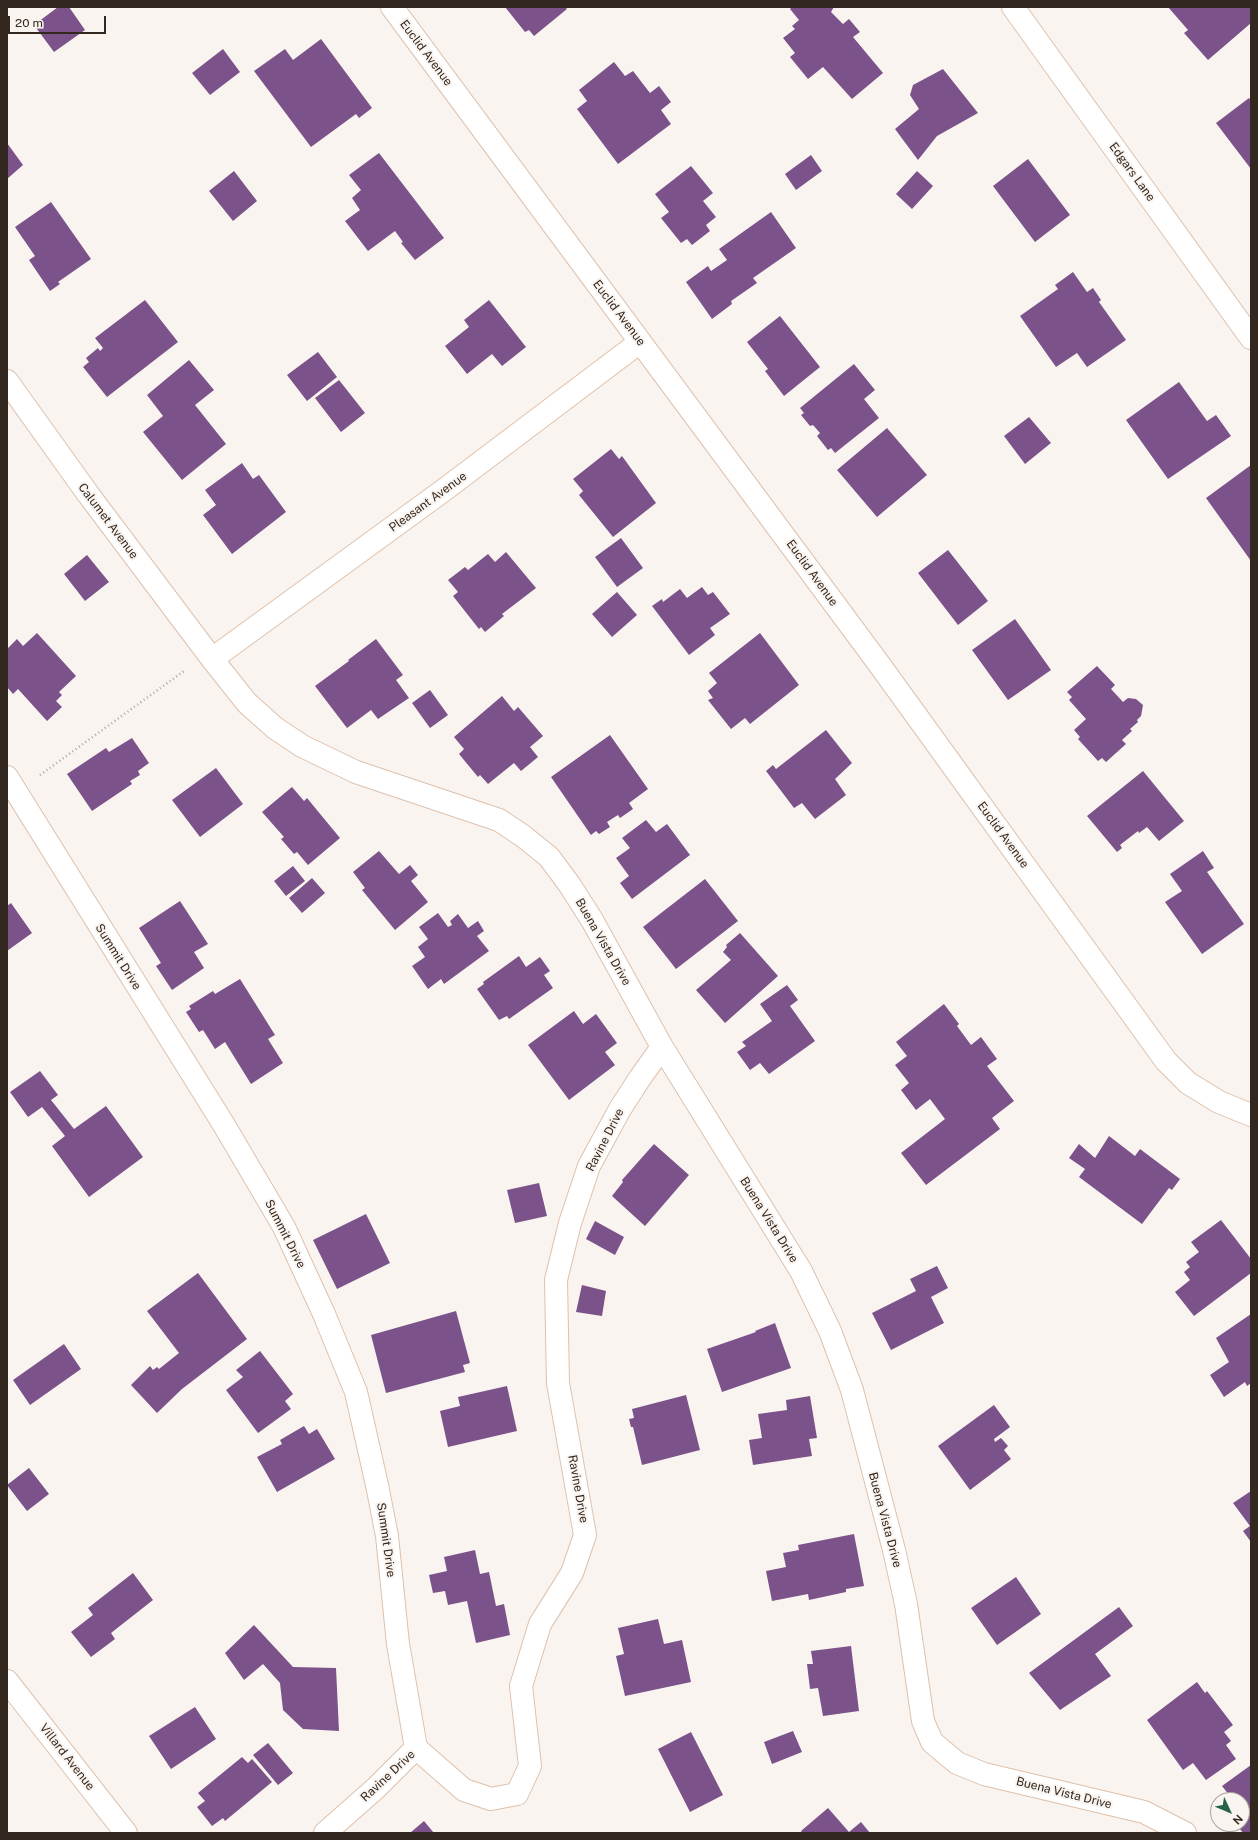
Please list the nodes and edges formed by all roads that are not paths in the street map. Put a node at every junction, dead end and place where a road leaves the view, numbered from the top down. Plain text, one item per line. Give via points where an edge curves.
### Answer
1 (392, 7) edge
2 (1013, 7) edge
3 (1251, 338) edge
4 (640, 342) junction
5 (7, 381) edge
6 (212, 659) junction
7 (7, 777) edge
8 (662, 1047) junction
9 (1251, 1115) edge
10 (7, 1681) edge
11 (416, 1748) junction
12 (126, 1833) edge
13 (325, 1833) edge
14 (1185, 1833) edge

1 - 4 street, Euclid Avenue
2 - 3 street, Edgars Lane
4 - 6 street, Pleasant Avenue via 444,490
4 - 9 street, Euclid Avenue via 879,664 1166,1061 1188,1083 1219,1102
5 - 6 street, Calumet Avenue
6 - 8 street, Buena Vista Drive via 247,703 275,728 302,746 356,772 499,820 549,857 592,920
7 - 11 street, Summit Drive via 224,1124 284,1228 324,1314 356,1392 377,1485 387,1536 398,1644
8 - 11 street, Ravine Drive via 640,1078 589,1166 570,1223 556,1280 558,1383 586,1535 572,1573 540,1624 522,1686 530,1766 517,1794 491,1799 464,1790
8 - 14 street, Buena Vista Drive via 800,1271 830,1331 852,1390 894,1550 906,1604 923,1721 932,1742 957,1764 984,1774 1144,1812
10 - 12 street, Villard Avenue
11 - 13 street, Ravine Drive

